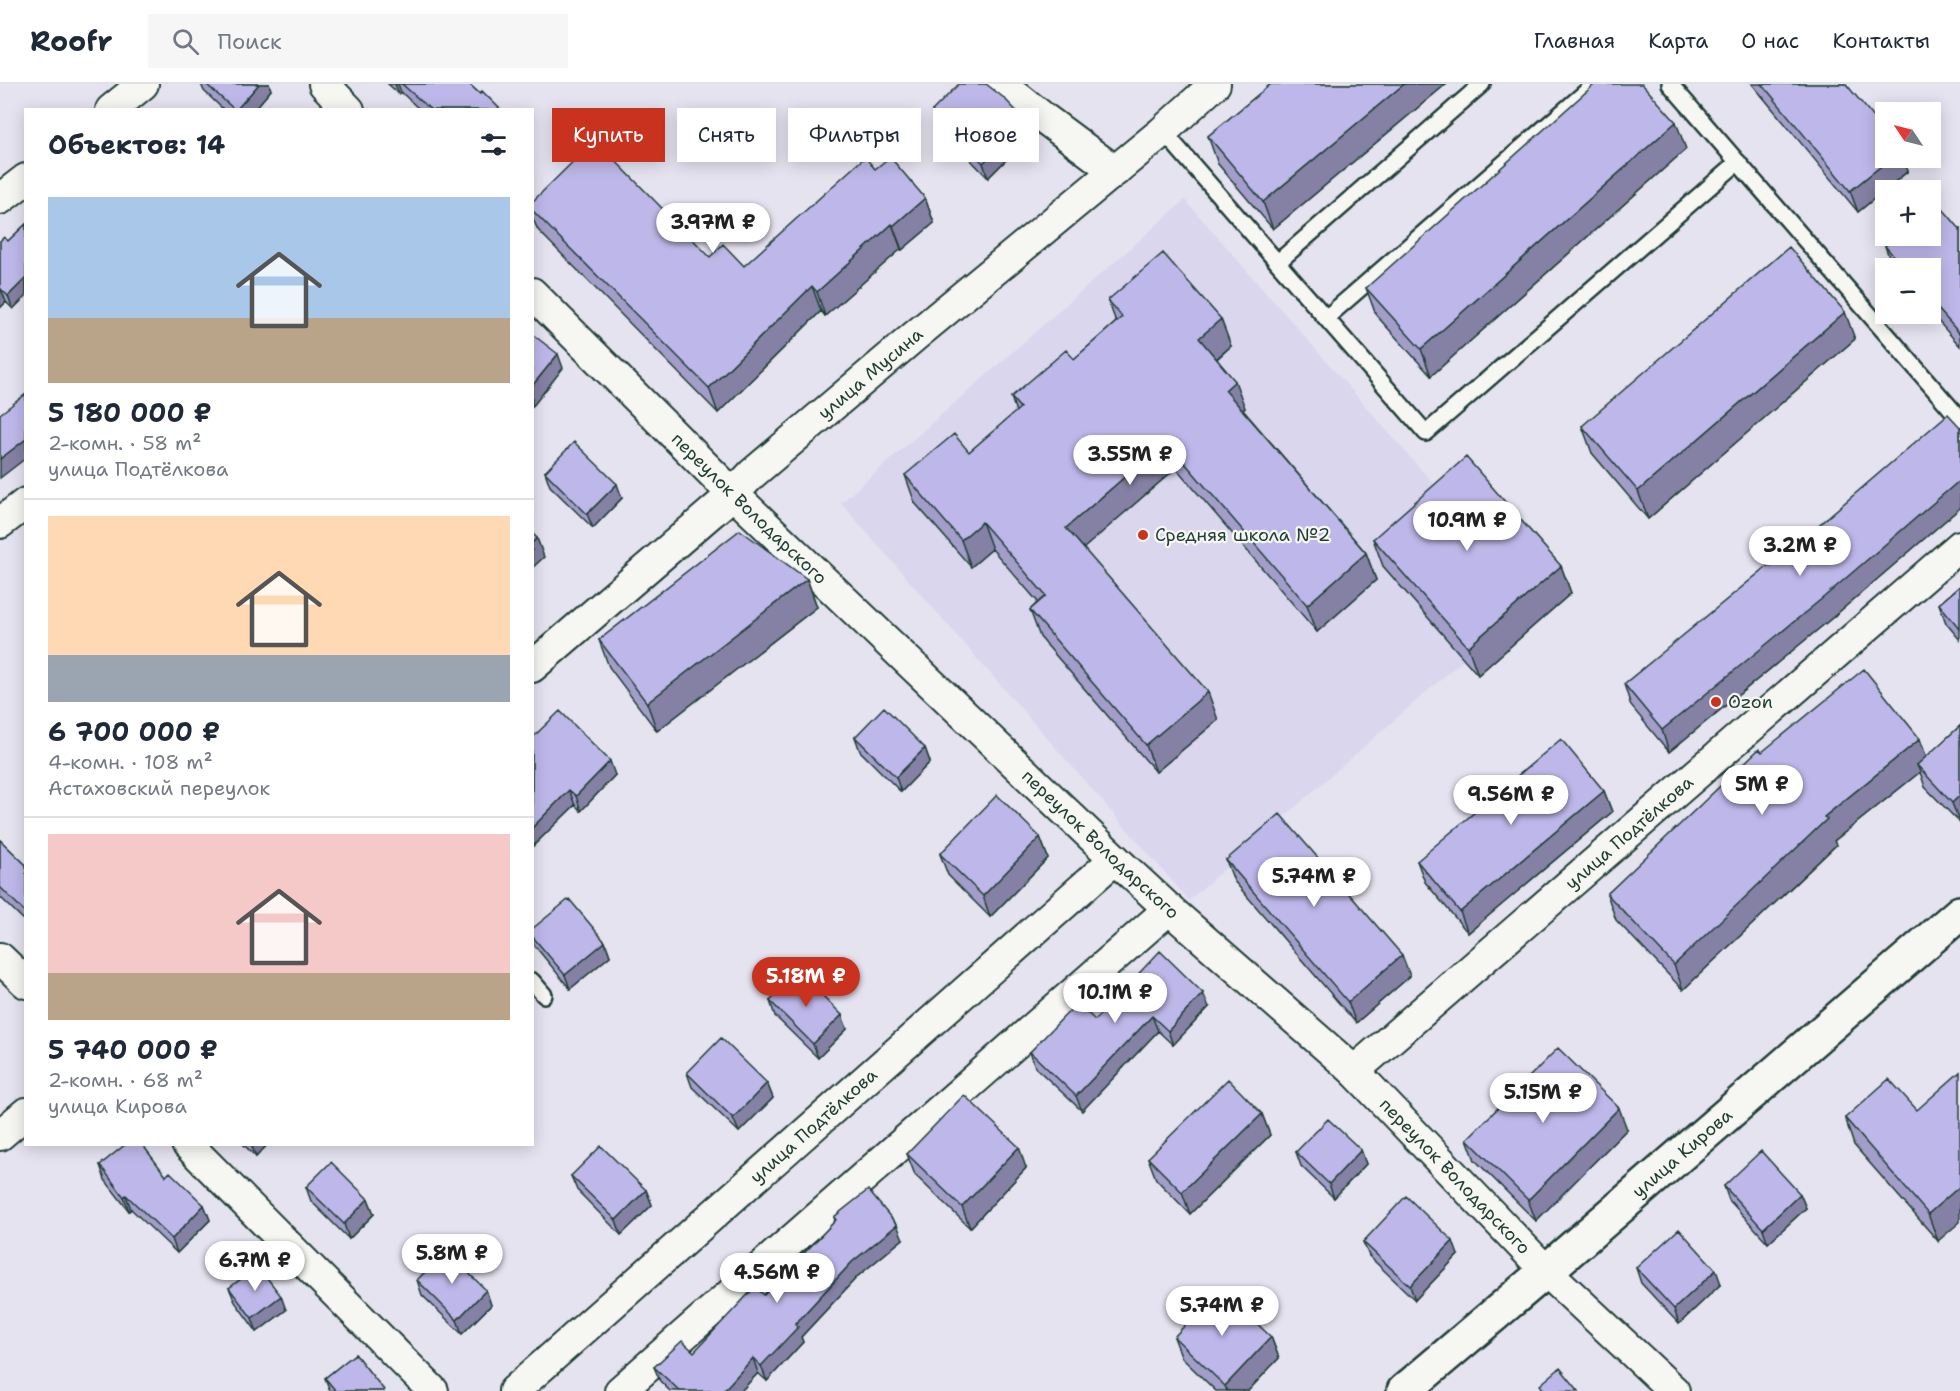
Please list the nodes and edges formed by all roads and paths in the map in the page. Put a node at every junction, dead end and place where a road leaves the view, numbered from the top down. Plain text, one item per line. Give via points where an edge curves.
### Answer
1 (143, 84) edge
2 (324, 84) edge
3 (1001, 84) edge
4 (1215, 84) edge
5 (1482, 84) edge
6 (1595, 84) edge
7 (1670, 84) edge
8 (113, 108) edge
9 (347, 108) edge
10 (1163, 131) junction
11 (1738, 162) junction
12 (1115, 171) junction
13 (24, 180) edge
14 (0, 199) edge
15 (1278, 262) junction
16 (534, 295) edge
17 (1326, 318) junction
18 (1960, 419) edge
19 (733, 494) junction
20 (24, 505) edge
21 (0, 524) edge
22 (1960, 546) edge
23 (534, 666) edge
24 (1115, 859) junction
25 (1169, 909) junction
26 (1960, 913) edge
27 (0, 958) edge
28 (24, 981) edge
29 (534, 983) edge
30 (544, 995) dead end
31 (1354, 1071) junction
32 (24, 1115) edge
33 (0, 1135) edge
34 (189, 1146) edge
35 (1546, 1271) junction
36 (433, 1391) edge
37 (514, 1391) edge
38 (620, 1391) edge
39 (1404, 1391) edge
40 (1674, 1391) edge

1 - 8 street
2 - 9 street
3 - 12 street
4 - 10 street, улица Мусина
5 - 15 lane
6 - 17 lane
7 - 11 lane
10 - 12 street, улица Мусина
10 - 15 lane
11 - 17 lane via 1426,433
11 - 18 lane
12 - 19 street, улица Мусина
13 - 14 street
15 - 17 lane
16 - 19 street, переулок Володарского
19 - 23 street, улица Мусина
19 - 24 street, переулок Володарского
20 - 21 street
22 - 31 street, улица Подтёлкова
24 - 25 street, переулок Володарского
24 - 37 street, улица Подтёлкова
25 - 31 street, переулок Володарского
25 - 38 street
26 - 35 street, улица Кирова
27 - 28 street
29 - 30 lane
31 - 35 street, переулок Володарского
32 - 33 street
34 - 36 street
35 - 39 street, улица Кирова
35 - 40 street, переулок Володарского

